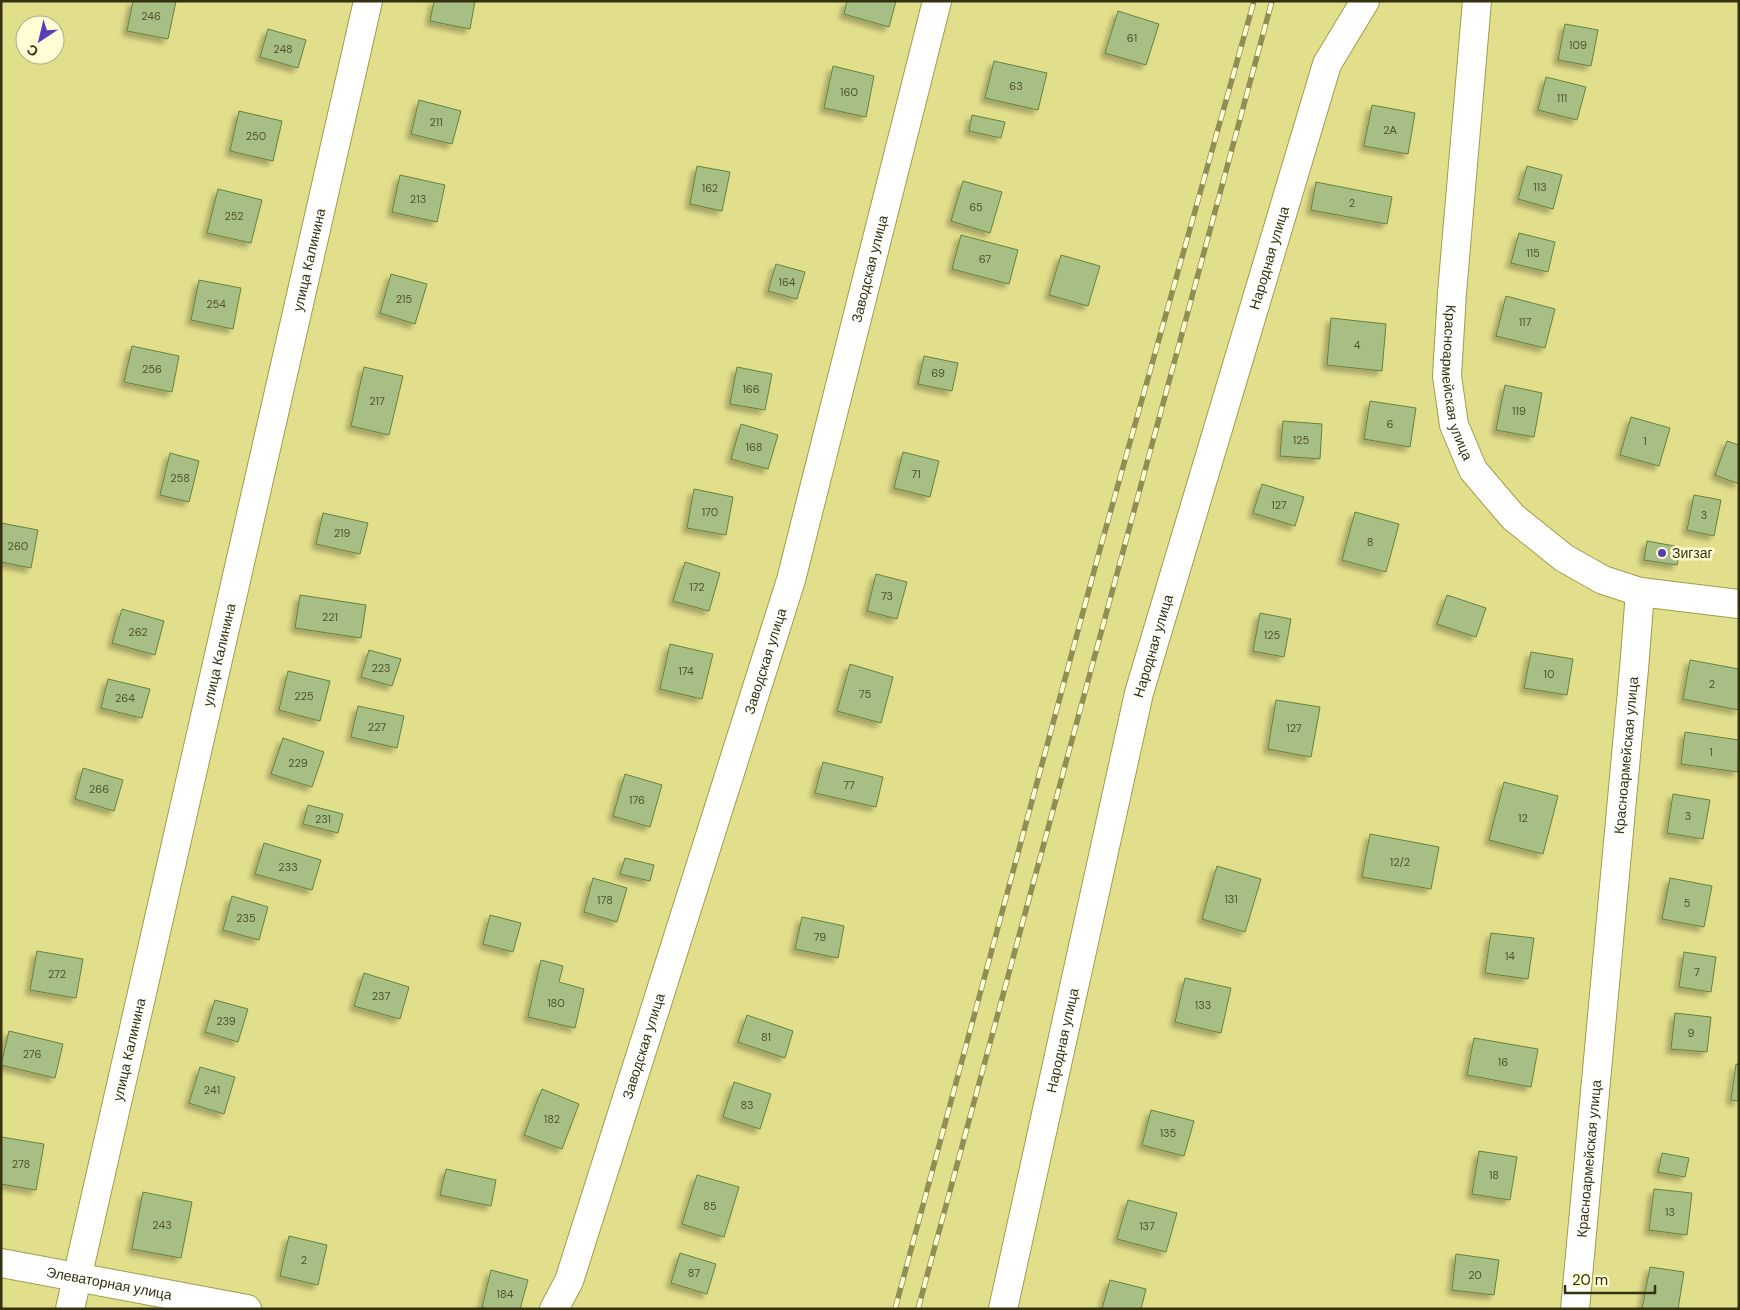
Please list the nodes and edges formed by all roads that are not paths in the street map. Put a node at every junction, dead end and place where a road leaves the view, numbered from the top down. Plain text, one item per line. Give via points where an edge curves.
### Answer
1 (368, 1) edge
2 (937, 1) edge
3 (1365, 1) edge
4 (1477, 1) edge
5 (1640, 592) junction
6 (1739, 604) edge
7 (1, 1263) edge
8 (78, 1276) junction
9 (70, 1309) edge
10 (247, 1309) edge
11 (554, 1309) edge
12 (1003, 1309) edge
13 (1575, 1309) edge

1 - 8 street, улица Калинина
2 - 11 street, Заводская улица via 792,580 569,1281
3 - 12 street, Народная улица via 1327,64 1139,693
4 - 5 street, Красноармейская улица via 1452,293 1448,376 1454,425 1473,470 1512,517 1564,558 1603,580
5 - 6 street
5 - 13 street, Красноармейская улица
7 - 8 street, Элеваторная улица
8 - 9 street, улица Калинина
8 - 10 street, Элеваторная улица

